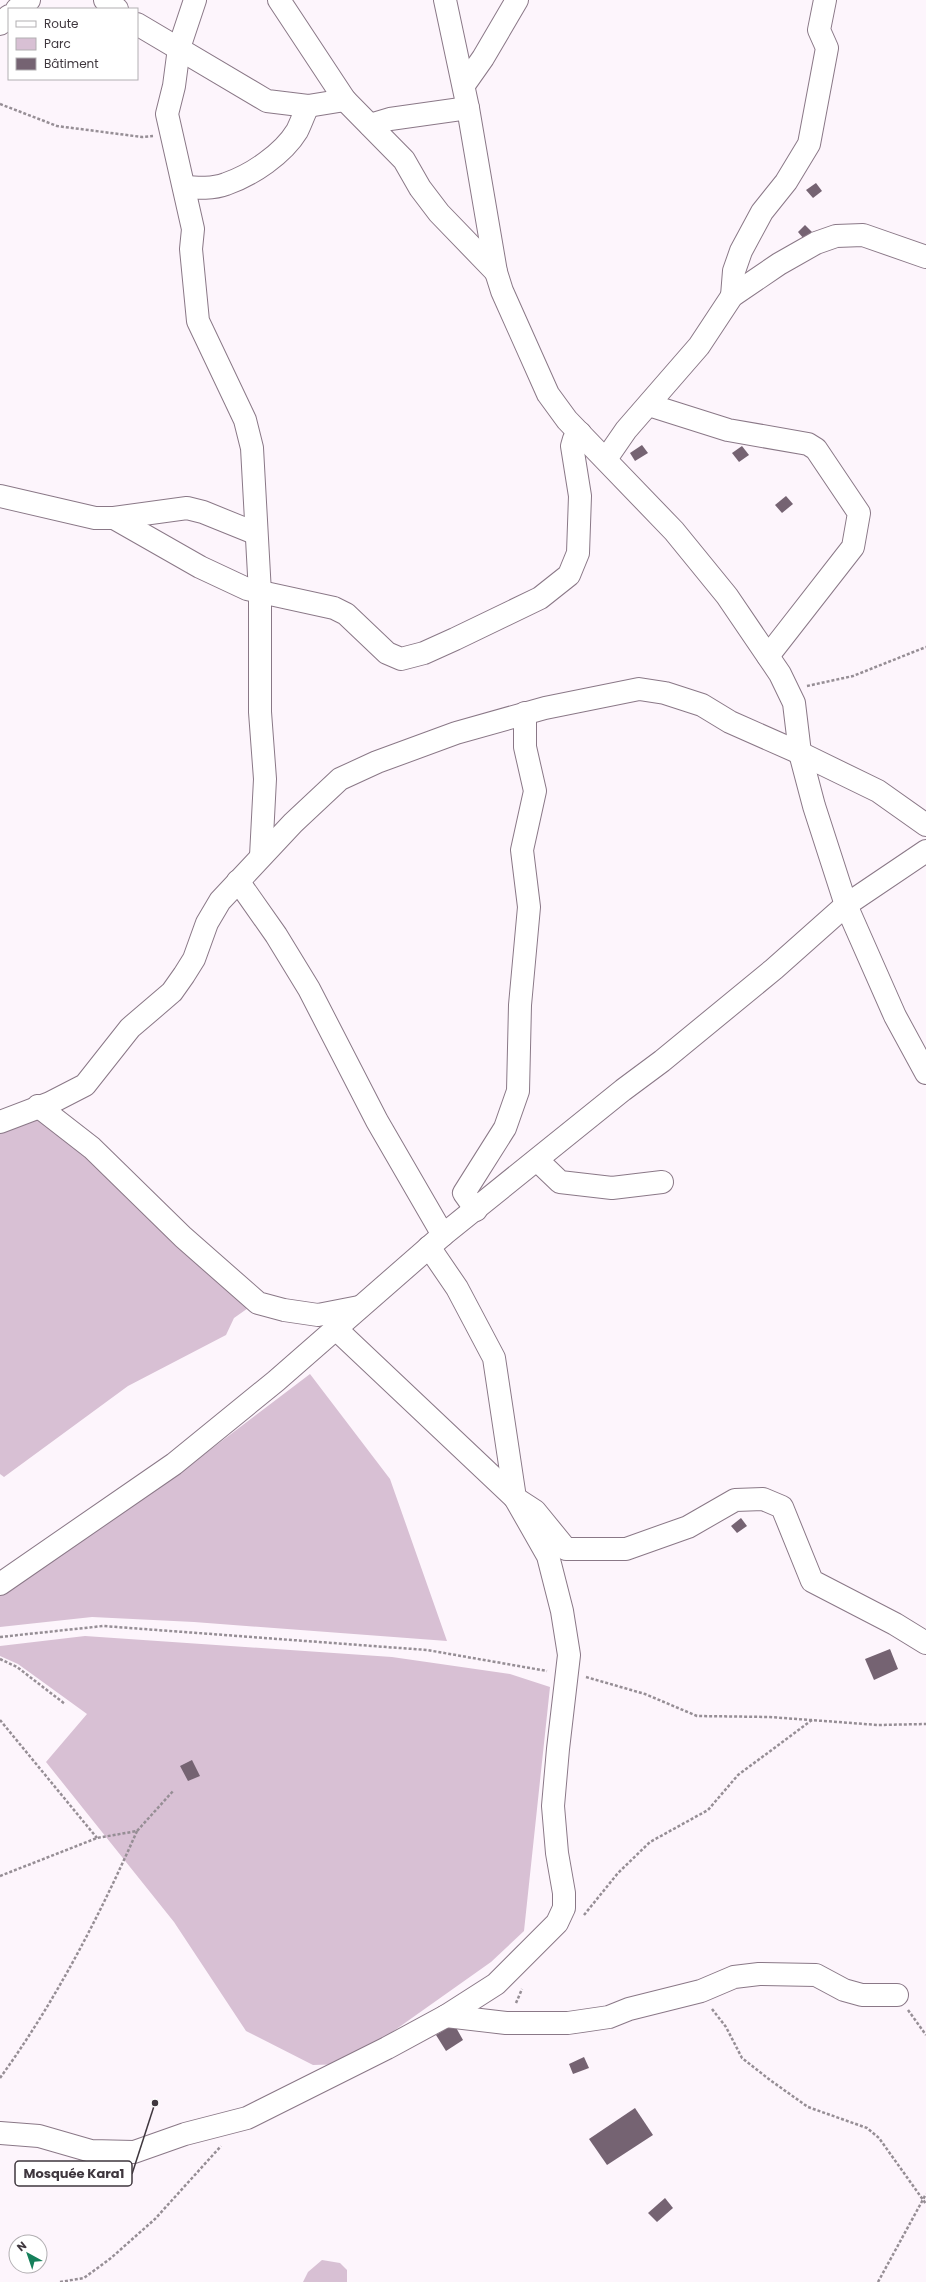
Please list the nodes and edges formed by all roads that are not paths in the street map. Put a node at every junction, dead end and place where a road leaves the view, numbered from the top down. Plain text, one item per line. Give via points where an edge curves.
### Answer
1 (29, 0) edge
2 (105, 0) edge
3 (195, 0) edge
4 (279, 0) edge
5 (444, 0) edge
6 (517, 0) edge
7 (825, 0) edge
8 (19, 8) edge
9 (116, 8) edge
10 (8, 17) edge
11 (0, 24) edge
12 (138, 25) edge
13 (179, 48) junction
14 (464, 85) junction
15 (344, 100) junction
16 (308, 106) junction
17 (468, 108) junction
18 (370, 125) junction
19 (184, 187) junction
20 (926, 257) edge
21 (496, 272) junction
22 (732, 296) junction
23 (649, 405) junction
24 (580, 433) junction
25 (606, 459) junction
26 (0, 496) edge
27 (114, 518) junction
28 (255, 533) junction
29 (260, 593) junction
30 (768, 656) junction
31 (525, 713) junction
32 (800, 753) junction
33 (926, 825) edge
34 (926, 851) edge
35 (262, 856) junction
36 (238, 881) junction
37 (846, 906) junction
38 (926, 1073) edge
39 (38, 1106) junction
40 (0, 1122) edge
41 (537, 1160) junction
42 (662, 1182) dead end
43 (476, 1210) junction
44 (436, 1241) junction
45 (359, 1307) junction
46 (335, 1328) junction
47 (515, 1498) junction
48 (0, 1584) edge
49 (926, 1643) edge
50 (897, 1995) road end
51 (446, 2016) junction
52 (0, 2133) edge

1 - 8 street
2 - 9 street
3 - 13 street
4 - 15 street
5 - 14 street
6 - 14 street
7 - 22 street via 819,30 827,48 809,144 790,177 762,212 741,250 734,271
10 - 11 street
12 - 13 street
13 - 16 street via 268,101
13 - 19 street via 167,114
14 - 17 street
15 - 16 street
15 - 18 street
16 - 19 street via 296,131 281,151 261,165 226,185 206,188
17 - 18 street via 390,119
17 - 21 street
18 - 21 street via 404,160 439,213
19 - 28 street via 193,229 190,250 198,321 245,420 252,448 256,495
20 - 22 street via 863,235 836,236 816,243 779,264
21 - 24 street via 548,394
22 - 23 street via 699,346
23 - 25 street via 626,430
23 - 30 street via 728,430 808,444 816,449 859,513 853,547
24 - 25 street
24 - 29 street via 574,438 572,446 580,496 578,553 569,575 540,598 436,647 401,660 386,654 346,614 334,608
25 - 30 street via 679,537 727,596
26 - 27 street via 95,518
27 - 28 street via 187,508
27 - 29 street via 200,567 234,584
28 - 29 street
29 - 35 street via 260,712 265,779
30 - 32 street via 794,703
31 - 32 street via 639,689 665,693 702,706 730,722
31 - 35 street via 456,733 377,762 340,779
31 - 43 street via 525,747 535,791 522,850 529,907 520,1004 518,1091 505,1128 464,1193
32 - 33 street via 878,791
32 - 37 street
34 - 37 street
35 - 36 street
36 - 39 street via 220,901 206,924 194,958 172,992 130,1028 85,1085 50,1103
36 - 44 street via 310,989
37 - 38 street via 895,1016
37 - 41 street via 774,969
39 - 40 street
39 - 45 street via 92,1148 183,1237 258,1303 318,1315
41 - 42 street via 560,1182 612,1188
41 - 43 street
43 - 44 street
44 - 45 street
44 - 47 street via 457,1288 494,1358
45 - 46 street
46 - 47 street
46 - 48 street via 276,1381 174,1464
47 - 49 street via 535,1511 566,1549 626,1549 688,1527 735,1500 763,1499 782,1507 812,1581
47 - 51 street via 548,1556 562,1611 569,1655 553,1806 564,1908 557,1923 496,1984
50 - 51 street via 862,1995 844,1990 816,1975 780,1974 734,1977 686,1996 629,2009 609,2017 575,2022 506,2023
51 - 52 street via 247,2118 185,2134 134,2152 91,2151 40,2136

